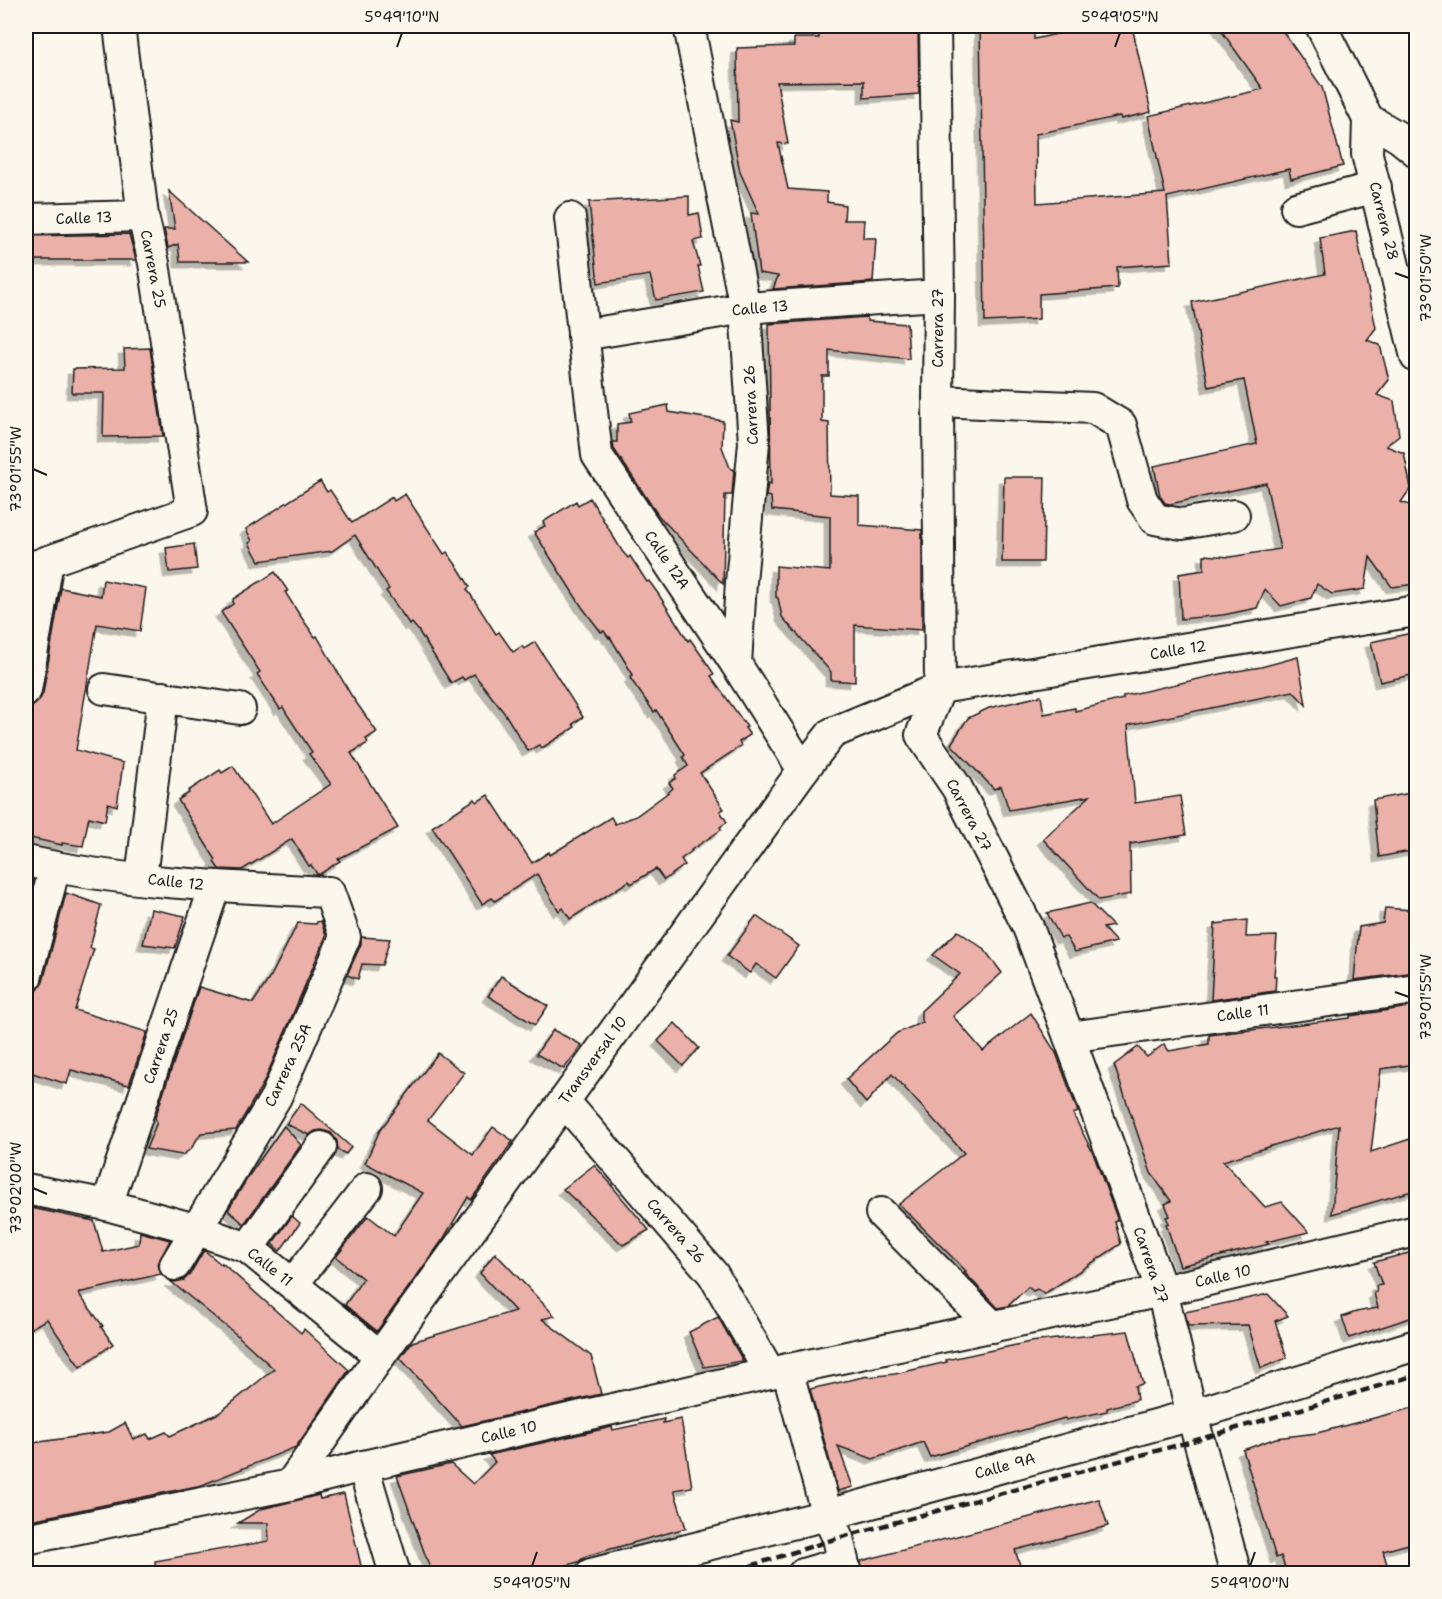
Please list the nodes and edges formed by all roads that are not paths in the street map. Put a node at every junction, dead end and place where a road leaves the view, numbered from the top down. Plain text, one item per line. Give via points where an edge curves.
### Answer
1 (119, 26) edge
2 (689, 26) edge
3 (935, 26) edge
4 (1321, 26) edge
5 (1368, 119) junction
6 (1416, 151) edge
7 (1376, 187) junction
8 (1296, 208) dead end
9 (143, 216) junction
10 (570, 218) dead end
11 (26, 219) edge
12 (939, 295) junction
13 (745, 308) junction
14 (583, 335) junction
15 (1416, 357) edge
16 (938, 402) junction
17 (1234, 515) dead end
18 (37, 565) edge
19 (1416, 611) edge
20 (736, 664) junction
21 (940, 688) junction
22 (104, 689) dead end
23 (26, 690) edge
24 (163, 697) junction
25 (240, 709) dead end
26 (803, 770) junction
27 (26, 861) edge
28 (55, 867) junction
29 (141, 878) junction
30 (215, 886) junction
31 (329, 892) joint
32 (26, 978) edge
33 (1416, 989) edge
34 (1069, 1037) junction
35 (564, 1101) junction
36 (321, 1147) dead end
37 (367, 1188) dead end
38 (26, 1190) edge
39 (107, 1205) junction
40 (881, 1213) dead end
41 (195, 1229) junction
42 (1416, 1232) edge
43 (248, 1248) junction
44 (175, 1265) dead end
45 (293, 1284) junction
46 (1162, 1291) junction
47 (993, 1327) junction
48 (1416, 1345) edge
49 (380, 1356) junction
50 (778, 1371) junction
51 (1192, 1415) junction
52 (363, 1466) junction
53 (290, 1485) junction
54 (827, 1515) junction
55 (26, 1539) edge
56 (845, 1568) edge
57 (395, 1574) edge
58 (591, 1574) edge
59 (803, 1574) edge
60 (1236, 1574) edge

1 - 9 street, Carrera 25
2 - 13 street, Carrera 26
3 - 12 street, Carrera 27
4 - 5 street
5 - 6 street
5 - 7 street, Carrera 28 via 1367,154
7 - 8 street
7 - 15 street, Carrera 28
9 - 11 street, Calle 13
9 - 18 street, Carrera 25 via 154,263 192,512
10 - 14 street
12 - 13 street, Calle 13
12 - 16 street, Carrera 27
13 - 14 street, Calle 13
13 - 20 street, Carrera 26 via 754,443
14 - 20 street, Calle 12A via 597,455
16 - 17 street via 1093,408 1121,425 1142,500 1155,519 1182,524
16 - 21 street, Carrera 27
18 - 23 street
19 - 21 street, Calle 12
20 - 26 street
21 - 26 street, Transversal 10 via 832,733
21 - 34 street, Carrera 27 via 921,735 957,788 1028,927
22 - 24 street
24 - 25 street
24 - 29 street
26 - 35 street, Transversal 10
27 - 28 street, Calle 12
28 - 29 street, Calle 12
28 - 32 street
29 - 30 street, Calle 12
30 - 31 street, Calle 12
30 - 39 street, Carrera 25
31 - 41 street, Carrera 25A via 345,937 276,1097
33 - 34 street, Calle 11
34 - 46 street, Carrera 27
35 - 49 street, Transversal 10
35 - 50 street, Carrera 26 via 713,1274
36 - 43 street
37 - 45 street
38 - 39 street, Calle 11
39 - 41 street, Calle 11
40 - 47 street
41 - 43 street, Calle 11
41 - 44 street, Carrera 25A
42 - 46 street, Calle 10
43 - 45 street, Calle 11
45 - 49 street, Calle 11
46 - 47 street, Calle 10
46 - 51 street, Carrera 27
47 - 50 street, Calle 10
48 - 51 street, Calle 9A
49 - 53 street, Transversal 10
50 - 52 street, Calle 10
50 - 54 street, Carrera 26
51 - 54 street, Calle 9A
51 - 60 street, Carrera 27
52 - 53 street, Calle 10
52 - 57 street
53 - 55 street, Calle 10
54 - 56 street, Carrera 26 via 838,1538
54 - 58 street, Calle 9A
56 - 59 street

